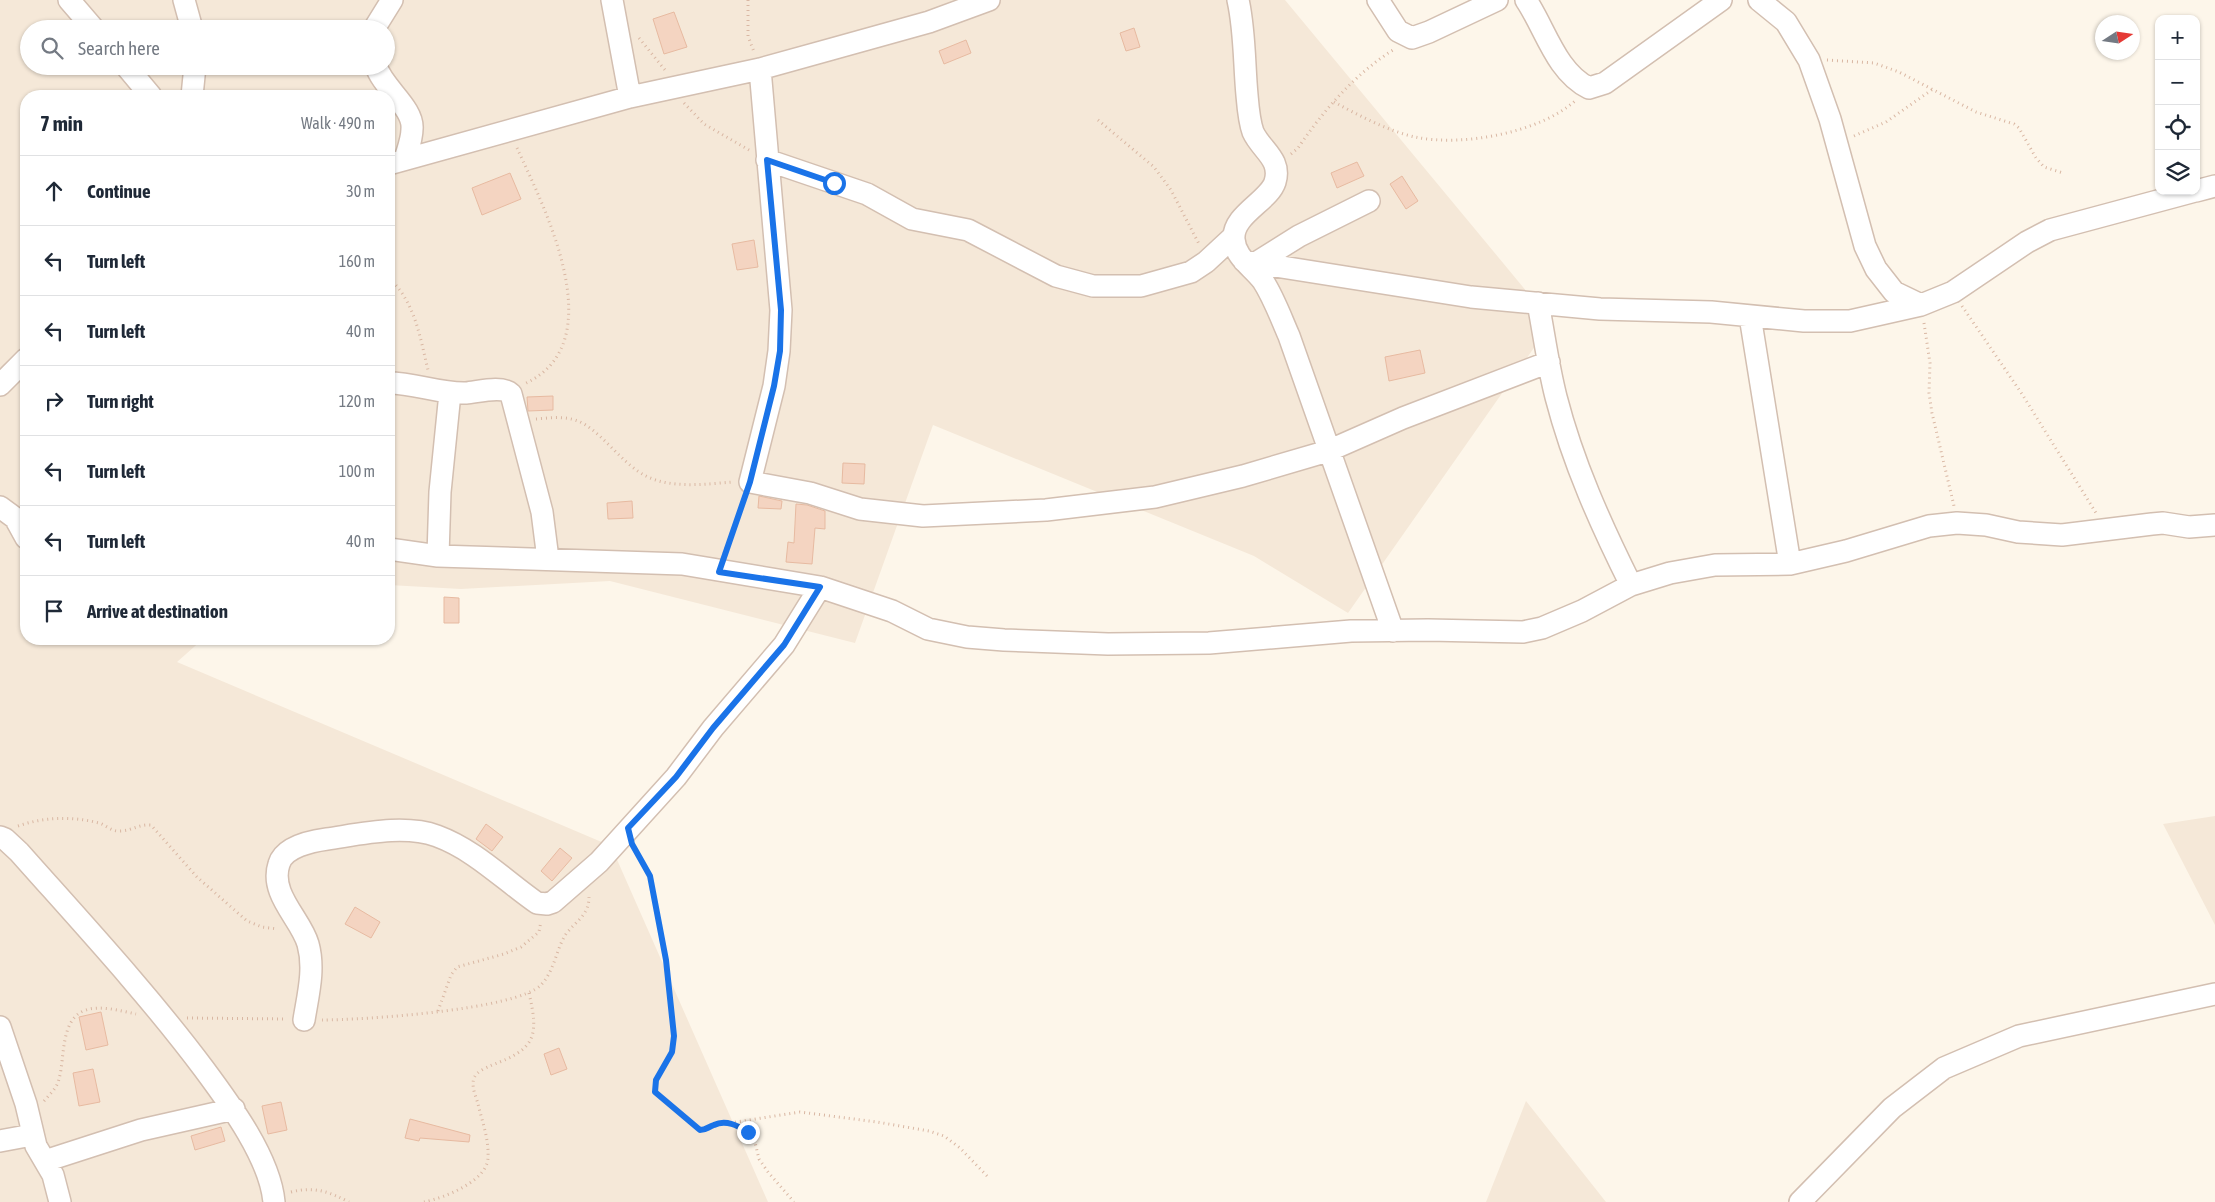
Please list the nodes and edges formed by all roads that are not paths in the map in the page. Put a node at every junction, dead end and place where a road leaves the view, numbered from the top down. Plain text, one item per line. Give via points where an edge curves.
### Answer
1 (69, 0) edge
2 (184, 0) edge
3 (392, 0) edge
4 (612, 0) edge
5 (989, 0) edge
6 (1238, 0) edge
7 (1378, 0) edge
8 (1497, 0) edge
9 (1526, 0) edge
10 (1721, 0) edge
11 (1759, 0) edge
12 (86, 20) edge
13 (190, 20) edge
14 (380, 20) edge
15 (760, 69) junction
16 (134, 75) edge
17 (194, 75) edge
18 (381, 75) edge
19 (146, 90) edge
20 (193, 90) edge
21 (389, 90) edge
22 (630, 97) junction
23 (395, 98) edge
24 (767, 160) junction
25 (397, 162) edge
26 (2215, 186) edge
27 (2200, 190) edge
28 (2181, 195) edge
29 (1369, 202) dead end
30 (1233, 237) junction
31 (1250, 262) junction
32 (1538, 303) junction
33 (1921, 305) junction
34 (1750, 316) junction
35 (1549, 362) junction
36 (20, 365) edge
37 (395, 384) edge
38 (0, 385) edge
39 (450, 394) junction
40 (1328, 451) junction
41 (0, 507) edge
42 (2215, 526) edge
43 (20, 527) edge
44 (395, 550) edge
45 (438, 556) junction
46 (548, 560) junction
47 (1790, 564) junction
48 (1631, 585) junction
49 (820, 587) junction
50 (1393, 631) junction
51 (8, 832) edge
52 (2215, 994) edge
53 (304, 1020) road end
54 (0, 1027) edge
55 (234, 1109) junction
56 (30, 1125) junction
57 (0, 1141) edge
58 (45, 1161) junction
59 (274, 1199) edge
60 (60, 1202) edge
61 (1800, 1202) edge

1 - 12 street
2 - 13 street
3 - 14 street
4 - 22 street
5 - 15 street via 930,22
6 - 30 street via 1253,132 1277,168 1275,183 1249,210
7 - 8 street via 1398,31 1412,38
9 - 10 street via 1560,61 1577,82 1588,88 1605,83
11 - 33 street via 1786,22 1809,60 1836,140 1865,246 1876,269 1894,292
15 - 22 street
15 - 24 street
16 - 19 street
17 - 20 street
18 - 21 street
22 - 25 street
23 - 25 street via 409,114 413,127
24 - 30 street via 867,194 912,220 968,230 1056,276 1093,286 1141,286 1191,272
24 - 40 street via 781,310 780,351 750,482 810,493 860,508 923,516 966,515 1046,510 1155,497
26 - 27 street
28 - 33 street via 2050,230 1953,292
29 - 31 street
30 - 31 street via 1237,253
31 - 32 street via 1471,297
31 - 40 street via 1272,297 1289,336
32 - 34 street
32 - 35 street
33 - 34 street via 1850,321
34 - 47 street
35 - 40 street via 1402,418
35 - 48 street via 1576,464
36 - 38 street
37 - 39 street
39 - 45 street via 440,492
39 - 46 street via 508,391 512,397 542,512
40 - 50 street
41 - 43 street via 15,518
42 - 47 street via 2163,523 2062,535 1958,523 1929,526
44 - 45 street
45 - 46 street
46 - 49 street via 682,564
47 - 48 street via 1715,565 1670,573
48 - 50 street via 1574,615 1523,632
49 - 50 street via 892,611 928,629 1004,640 1209,643 1351,631
49 - 53 street via 784,645 676,777 617,843 553,902 537,903 459,846 435,836 406,831 320,840 298,847 284,856 278,871 283,901 299,926 311,958
51 - 55 street via 5,839 165,1017
52 - 61 street via 2019,1036 1944,1068 1892,1108
54 - 56 street
55 - 58 street via 141,1130
55 - 59 street via 263,1162
56 - 57 street
56 - 58 street via 36,1146
58 - 60 street via 53,1175

